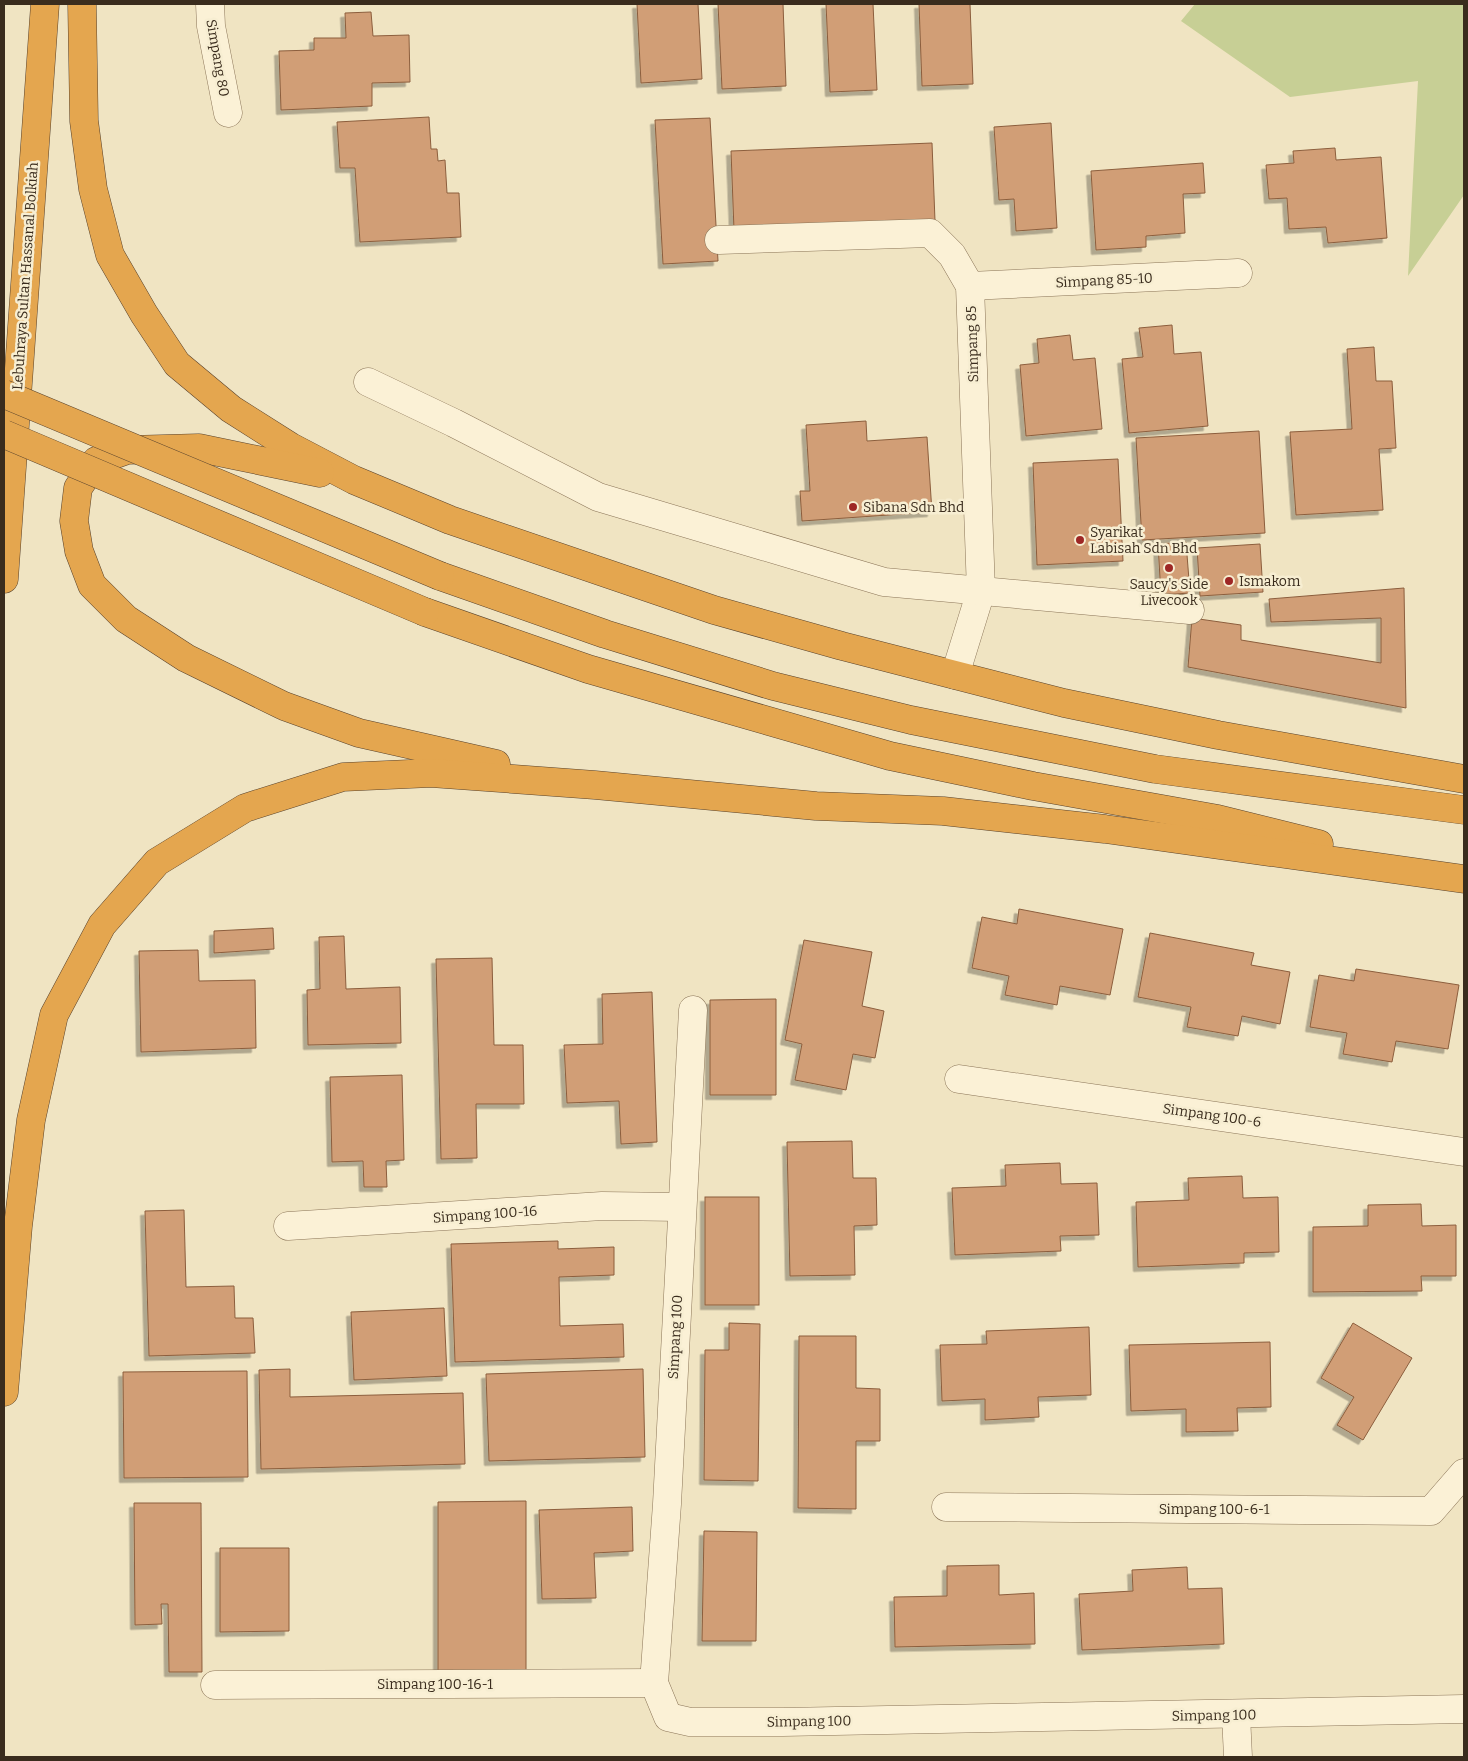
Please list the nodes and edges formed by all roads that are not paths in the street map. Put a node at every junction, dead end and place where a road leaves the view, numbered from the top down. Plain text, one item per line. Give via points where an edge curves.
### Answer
1 (45, 4) edge
2 (82, 4) edge
3 (210, 4) edge
4 (228, 112) dead end
5 (719, 240) dead end
6 (1238, 273) dead end
7 (970, 286) junction
8 (368, 382) dead end
9 (4, 394) edge
10 (4, 434) edge
11 (354, 480) junction
12 (4, 579) edge
13 (981, 591) junction
14 (1190, 610) dead end
15 (955, 675) junction
16 (1464, 780) edge
17 (595, 785) junction
18 (1464, 810) edge
19 (1437, 874) junction
20 (1464, 879) edge
21 (693, 1010) dead end
22 (959, 1079) dead end
23 (1464, 1152) edge
24 (682, 1207) junction
25 (288, 1226) dead end
26 (4, 1392) edge
27 (1464, 1473) edge
28 (946, 1507) dead end
29 (654, 1683) junction
30 (215, 1685) dead end
31 (1464, 1709) edge
32 (1236, 1715) junction
33 (1238, 1757) edge

1 - 12 highway, Lebuhraya Sultan Hassanal Bolkiah
2 - 11 highway via 84,121 92,189 110,255 177,364 231,409 291,447
3 - 4 street, Simpang 80 via 211,26
5 - 7 street, Simpang 85 via 930,233 952,256
6 - 7 street, Simpang 85-10
7 - 13 street, Simpang 85
8 - 13 street via 598,497 884,582
9 - 18 highway, bridge via 440,576 605,634 773,686 911,720 1156,769
10 - 19 highway, bridge via 425,612 588,669 890,756 1218,819
11 - 15 highway via 459,523 714,610
11 - 17 highway via 200,448 127,450 96,461 78,488 74,521 79,550 92,585 126,619 186,658 284,706 359,733
13 - 14 street
13 - 15 street, Simpang 85
15 - 16 highway via 1064,703 1180,727
17 - 19 highway via 816,806 943,811 1105,829
17 - 26 highway via 431,773 343,777 245,808 157,862 102,925 54,1016 32,1120 18,1226
19 - 20 highway
21 - 24 street, Simpang 100
22 - 23 street, Simpang 100-6
24 - 25 street, Simpang 100-16 via 602,1206
24 - 29 street, Simpang 100
27 - 28 street, Simpang 100-6-1 via 1431,1511
29 - 30 street, Simpang 100-16-1
29 - 32 street, Simpang 100 via 668,1717 690,1722
31 - 32 street, Simpang 100
32 - 33 street

